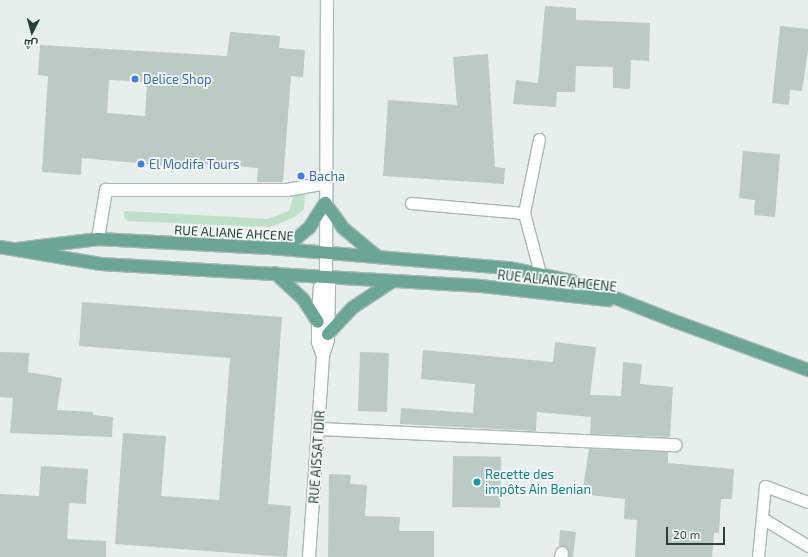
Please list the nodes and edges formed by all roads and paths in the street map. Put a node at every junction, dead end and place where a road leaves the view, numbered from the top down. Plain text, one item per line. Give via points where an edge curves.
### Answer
1 (327, 0) edge
2 (539, 139) dead end
3 (325, 183) junction
4 (325, 203) junction
5 (411, 203) dead end
6 (524, 213) junction
7 (98, 239) junction
8 (0, 247) edge
9 (270, 248) junction
10 (17, 249) junction
11 (325, 253) junction
12 (380, 258) junction
13 (275, 273) junction
14 (540, 273) junction
15 (326, 276) junction
16 (395, 280) junction
17 (625, 302) junction
18 (318, 322) junction
19 (328, 334) junction
20 (322, 356) junction
21 (808, 370) edge
22 (320, 429) junction
23 (676, 445) dead end
24 (808, 502) edge
25 (762, 518) junction
26 (808, 546) edge
27 (309, 557) edge
28 (758, 557) edge

1 - 3 street
2 - 6 lane
3 - 4 street
3 - 7 street via 287,190 106,190
4 - 9 main road via 309,228 297,238
4 - 11 street
4 - 12 main road via 343,228
5 - 6 lane
6 - 14 lane
7 - 9 main road, RUE ALIANE AHCENE
7 - 10 main road, RUE ALIANE AHCENE
8 - 10 main road, RUE ALIANE AHCENE
9 - 11 main road, RUE ALIANE AHCENE
10 - 13 main road, RUE ALIANE AHCENE via 102,264
11 - 12 main road, RUE ALIANE AHCENE
11 - 15 street
12 - 14 main road, RUE ALIANE AHCENE
13 - 15 main road, RUE ALIANE AHCENE
13 - 18 main road via 303,299
14 - 17 main road, RUE ALIANE AHCENE via 572,281
15 - 16 main road, RUE ALIANE AHCENE
15 - 18 street via 320,288
15 - 19 street via 329,286
16 - 17 main road, RUE ALIANE AHCENE via 481,286
16 - 19 main road via 352,308
17 - 21 main road
18 - 20 street via 318,342
19 - 20 street
20 - 22 street, RUE AISSAT IDIR
22 - 23 street
22 - 27 street, RUE AISSAT IDIR
24 - 25 lane via 765,486
25 - 26 lane
25 - 28 lane

